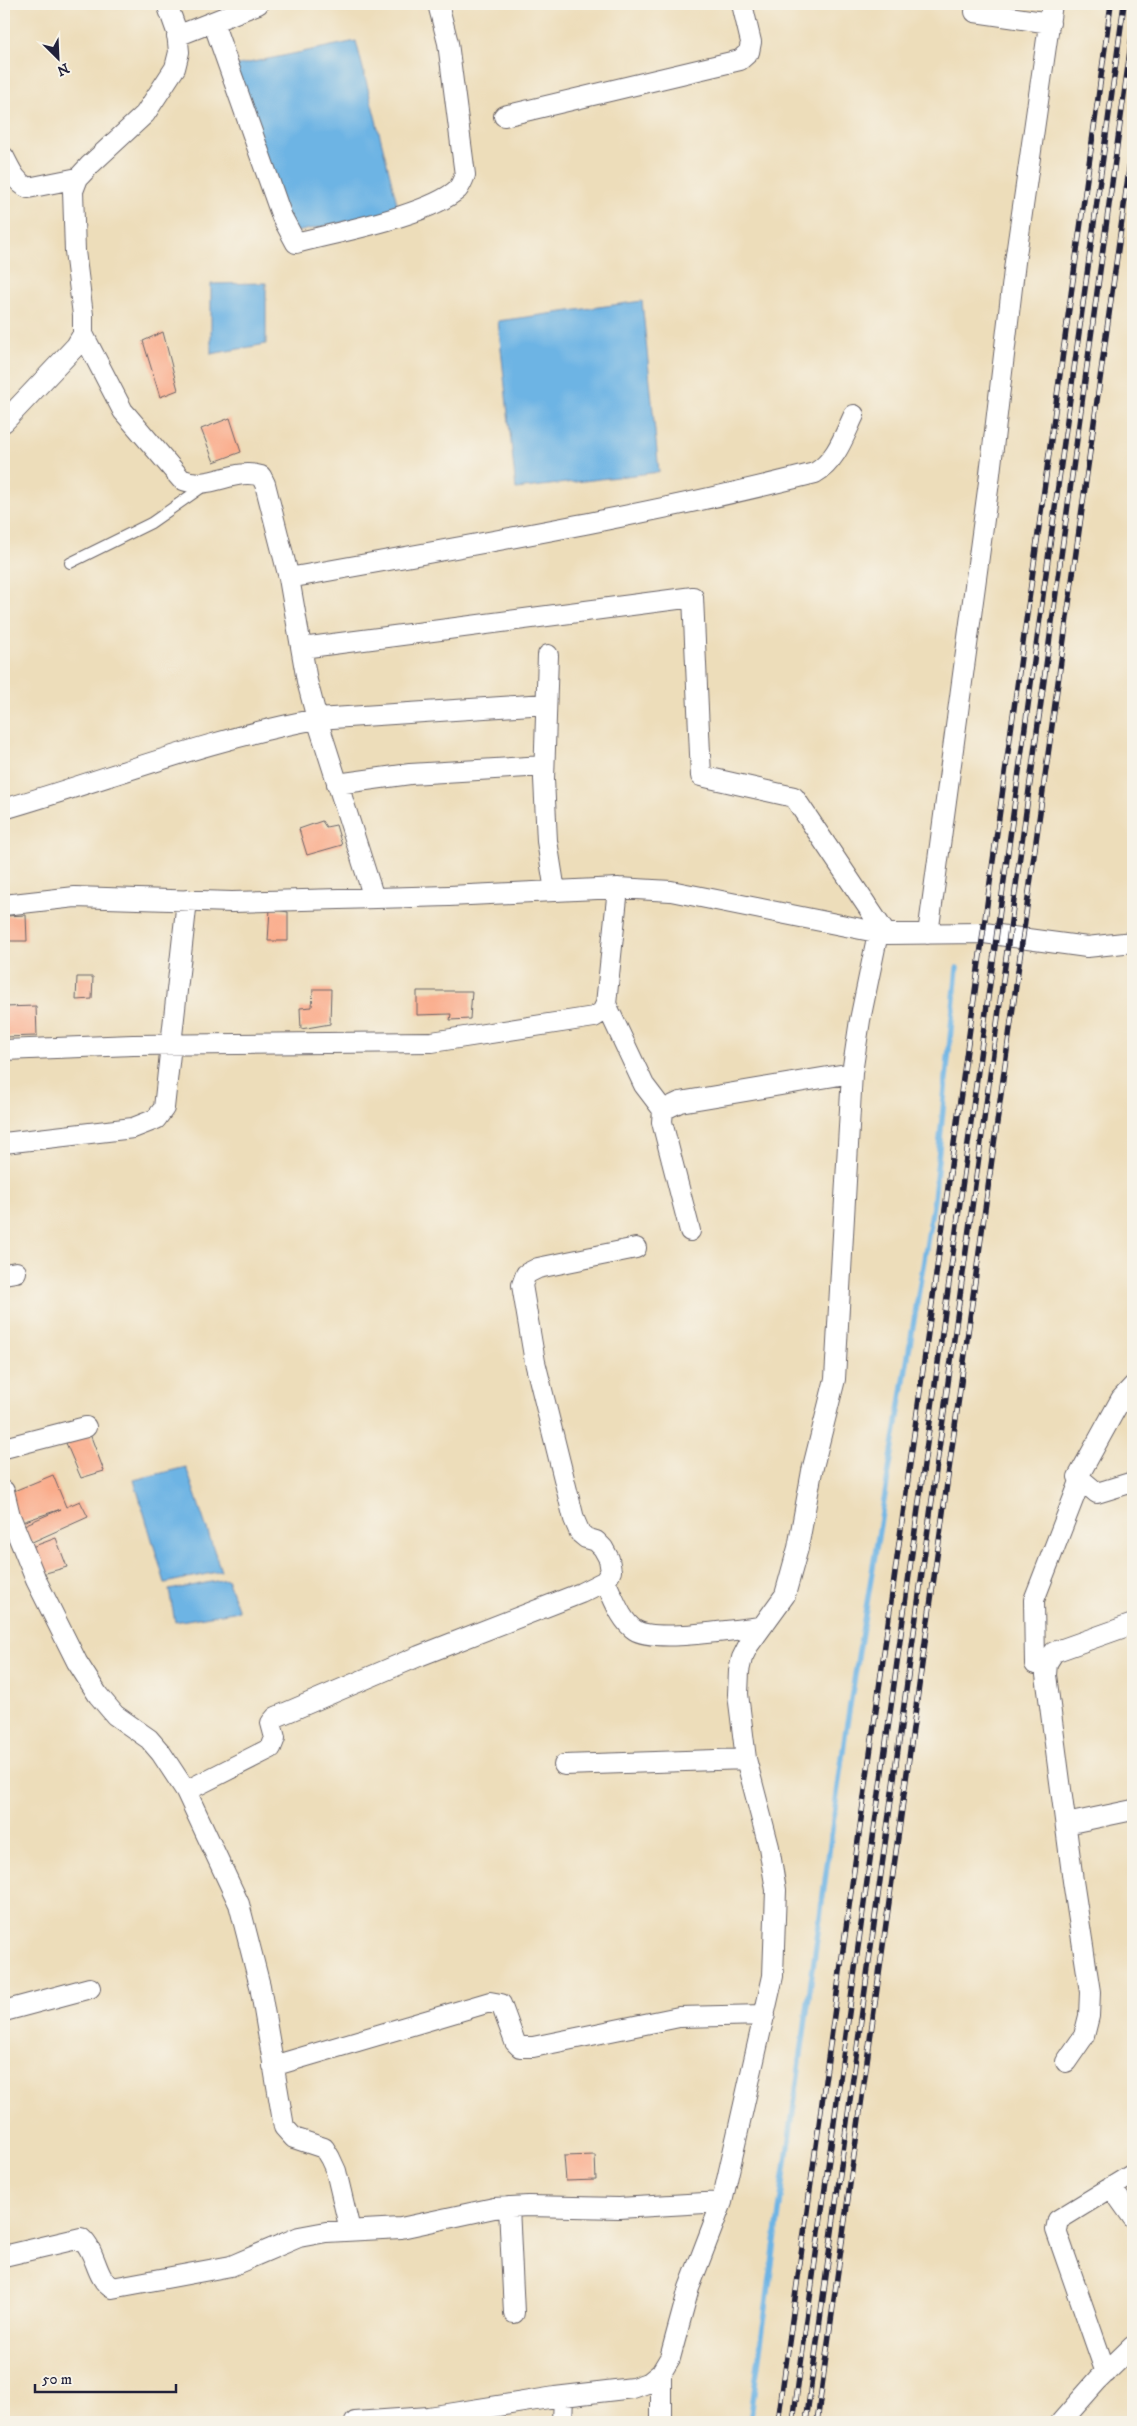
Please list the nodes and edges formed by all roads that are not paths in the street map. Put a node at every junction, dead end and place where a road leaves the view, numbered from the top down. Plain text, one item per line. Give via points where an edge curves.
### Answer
1 (167, 4) edge
2 (258, 4) edge
3 (438, 4) edge
4 (742, 4) edge
5 (976, 4) edge
6 (1050, 13) edge
7 (213, 22) junction
8 (177, 36) junction
9 (504, 116) dead end
10 (4, 157) edge
11 (78, 178) junction
12 (83, 334) junction
13 (854, 415) dead end
14 (4, 422) edge
15 (206, 484) junction
16 (70, 563) dead end
17 (289, 578) junction
18 (302, 648) junction
19 (548, 655) dead end
20 (546, 704) junction
21 (317, 719) junction
22 (544, 766) junction
23 (337, 784) junction
24 (4, 810) edge
25 (618, 888) junction
26 (555, 891) junction
27 (374, 898) junction
28 (187, 900) junction
29 (4, 905) edge
30 (882, 933) junction
31 (928, 934) junction
32 (1133, 942) edge
33 (606, 1004) junction
34 (172, 1045) junction
35 (4, 1050) edge
36 (852, 1073) junction
37 (663, 1110) junction
38 (4, 1143) edge
39 (690, 1231) dead end
40 (636, 1248) dead end
41 (1133, 1386) edge
42 (86, 1428) dead end
43 (4, 1448) edge
44 (1081, 1479) junction
45 (1133, 1482) edge
46 (4, 1491) edge
47 (7, 1516) edge
48 (605, 1581) junction
49 (1133, 1624) edge
50 (762, 1627) junction
51 (1035, 1664) dead end
52 (746, 1759) junction
53 (564, 1765) dead end
54 (186, 1791) junction
55 (1133, 1810) edge
56 (1066, 1824) junction
57 (90, 1988) dead end
58 (4, 2012) edge
59 (764, 2015) junction
60 (1066, 2062) dead end
61 (273, 2066) junction
62 (1133, 2174) edge
63 (1111, 2187) junction
64 (722, 2202) junction
65 (509, 2207) junction
66 (1133, 2218) edge
67 (350, 2230) junction
68 (4, 2256) edge
69 (514, 2313) dead end
70 (1133, 2346) edge
71 (661, 2373) junction
72 (1106, 2373) junction
73 (563, 2396) junction
74 (452, 2418) edge
75 (355, 2422) edge
76 (562, 2422) edge
77 (661, 2422) edge
78 (1061, 2422) edge

1 - 8 street
2 - 7 street
3 - 7 street via 448,43 465,175 460,187 412,212 296,243 282,217
4 - 9 street via 751,42 749,52 740,60
5 - 6 street via 975,12
6 - 31 street
7 - 8 street
8 - 11 street via 179,52 175,68 164,88 145,114
10 - 11 street via 15,178 28,188
11 - 12 street via 73,191
12 - 14 street via 76,346
12 - 15 street via 123,411 181,479 192,484
13 - 17 street via 831,460 815,473 732,494
15 - 16 lane via 151,523
15 - 17 street via 242,473 260,476 265,484
17 - 18 street
18 - 21 street
18 - 30 street via 693,596 701,776 794,797
19 - 20 street
20 - 21 street
20 - 22 street
21 - 23 street
21 - 24 street via 255,731 180,752 85,786
22 - 23 street via 410,774
22 - 26 street via 547,841
23 - 27 street
25 - 26 street
25 - 30 street via 672,891
25 - 33 street
26 - 27 street
27 - 28 street
28 - 29 street via 75,897
28 - 34 street
30 - 31 street
30 - 36 street via 860,1020
31 - 32 street via 984,933 1087,947
33 - 34 street via 594,1017 432,1042
33 - 37 street via 644,1085
34 - 35 street
34 - 38 street via 164,1108 156,1119 133,1128
36 - 37 street via 680,1102
36 - 50 street via 835,1379 785,1595
37 - 39 street via 662,1122
40 - 48 street via 538,1268 526,1274 522,1285 535,1362 574,1519 580,1533 596,1541 609,1559 611,1571
41 - 44 street via 1121,1398 1078,1477
42 - 43 street
44 - 45 street via 1097,1493
44 - 51 street via 1034,1600
46 - 47 street
47 - 54 street via 36,1580 98,1695 115,1715 149,1739
48 - 50 street via 624,1617 636,1630 658,1636
48 - 54 street via 276,1717 271,1723 275,1738 271,1748
49 - 56 street via 1054,1652 1047,1663
50 - 52 street via 748,1646 740,1671 738,1694
52 - 53 street
52 - 59 street via 770,1847 776,1890 773,1976
54 - 61 street via 238,1904 260,1986
55 - 56 street
56 - 60 street via 1090,1992 1084,2036
57 - 58 street
59 - 61 street via 679,2017 520,2047 514,2042 501,2004 490,2002
59 - 64 street
61 - 67 street via 284,2127 294,2138 324,2148 336,2172
62 - 63 street
63 - 66 street
63 - 72 street via 1058,2220 1056,2230
64 - 65 street via 619,2208
64 - 71 street via 688,2288 670,2358
65 - 67 street via 401,2228
65 - 69 street
67 - 68 street via 299,2237 231,2266 112,2288 104,2283 87,2244 81,2238
70 - 72 street
71 - 73 street via 650,2382 633,2388
71 - 77 street
72 - 78 street
73 - 74 street
73 - 76 street
74 - 75 street

